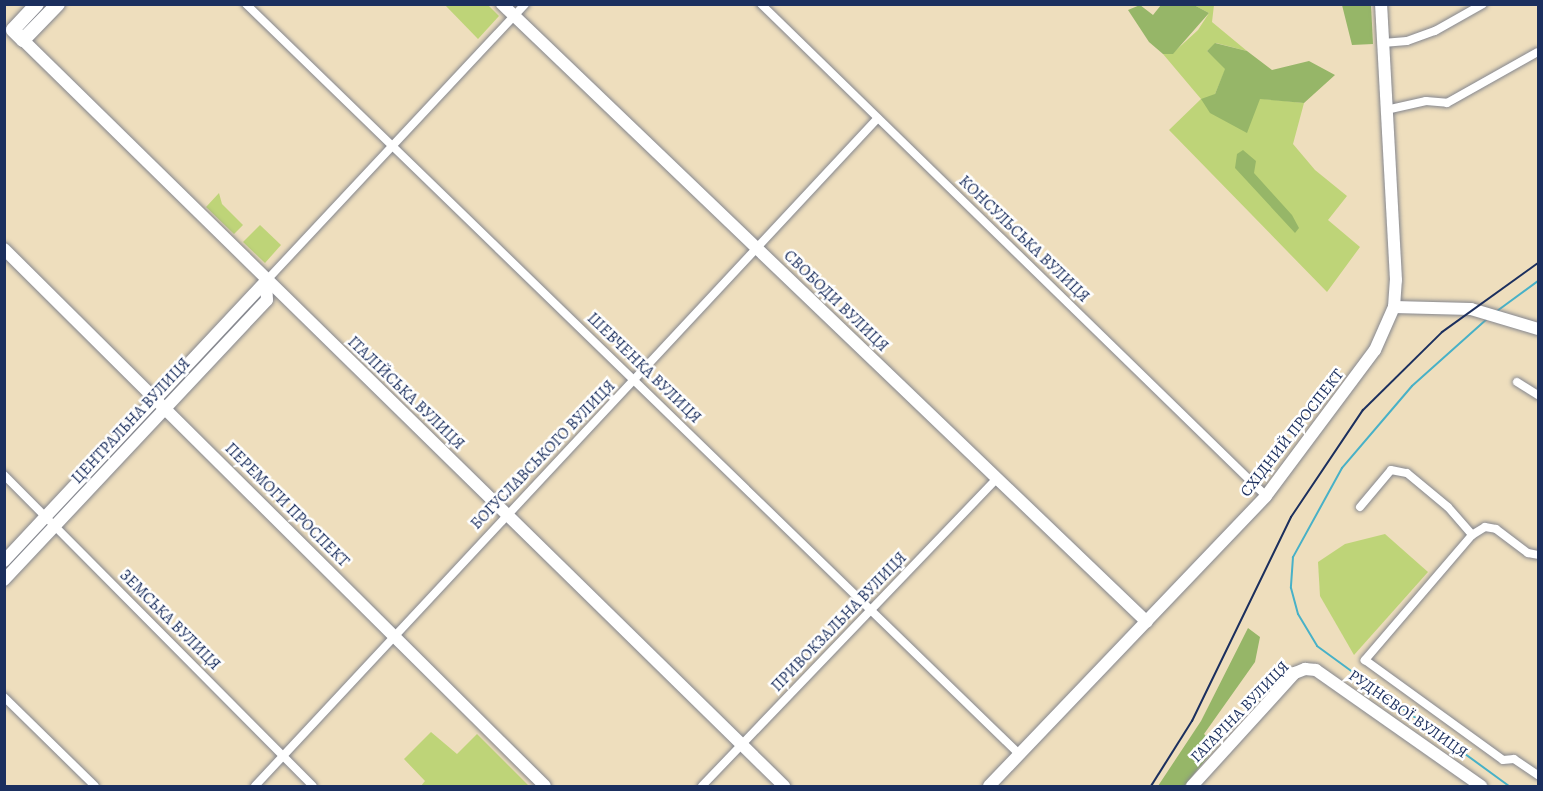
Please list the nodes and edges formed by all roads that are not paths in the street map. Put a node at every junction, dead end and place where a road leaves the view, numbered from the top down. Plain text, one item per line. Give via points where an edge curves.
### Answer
1 (37, 4) edge
2 (58, 4) edge
3 (246, 4) edge
4 (502, 4) edge
5 (525, 4) edge
6 (760, 4) edge
7 (1381, 4) edge
8 (1483, 4) edge
9 (514, 16) junction
10 (9, 26) edge
11 (23, 40) junction
12 (1383, 43) junction
13 (1539, 52) edge
14 (1386, 110) junction
15 (878, 118) junction
16 (392, 145) junction
17 (757, 248) junction
18 (4, 249) edge
19 (266, 280) junction
20 (1394, 307) junction
21 (1539, 329) edge
22 (635, 381) junction
23 (1517, 382) dead end
24 (1539, 395) edge
25 (161, 403) junction
26 (4, 475) edge
27 (997, 478) junction
28 (1266, 496) junction
29 (1360, 507) dead end
30 (507, 515) junction
31 (51, 521) junction
32 (1472, 535) junction
33 (1539, 555) edge
34 (4, 561) edge
35 (4, 580) edge
36 (871, 610) junction
37 (1147, 622) junction
38 (395, 636) junction
39 (1316, 670) joint
40 (4, 697) edge
41 (742, 745) junction
42 (1019, 754) junction
43 (283, 756) junction
44 (1539, 775) edge
45 (95, 786) edge
46 (255, 786) edge
47 (313, 786) edge
48 (545, 786) edge
49 (702, 786) edge
50 (784, 786) edge
51 (988, 786) edge
52 (1192, 786) edge
53 (1481, 786) edge

1 - 10 main road
2 - 11 main road
3 - 16 street, ШЕВЧЕНКА ВУЛИЦЯ
4 - 9 main road, СВОБОДИ ВУЛИЦЯ
5 - 9 street
6 - 15 street, КОНСУЛЬСЬКА ВУЛИЦЯ
7 - 12 main road, СХІДНИЙ ПРОСПЕКТ
8 - 12 street via 1435,31 1407,41
9 - 16 street
9 - 17 main road, СВОБОДИ ВУЛИЦЯ
10 - 11 main road, ІТАЛІЙСЬКА ВУЛИЦЯ
11 - 19 main road, ІТАЛІЙСЬКА ВУЛИЦЯ
12 - 14 main road, СХІДНИЙ ПРОСПЕКТ
13 - 14 street via 1447,103 1426,101
14 - 20 main road, СХІДНИЙ ПРОСПЕКТ
15 - 17 street, БОГУСЛАВСЬКОГО ВУЛИЦЯ
15 - 28 street, КОНСУЛЬСЬКА ВУЛИЦЯ
16 - 19 street
16 - 22 street, ШЕВЧЕНКА ВУЛИЦЯ
17 - 22 street, БОГУСЛАВСЬКОГО ВУЛИЦЯ
17 - 27 main road, СВОБОДИ ВУЛИЦЯ
18 - 25 main road, ПЕРЕМОГИ ПРОСПЕКТ
19 - 25 main road, ЦЕНТРАЛЬНА ВУЛИЦЯ via 267,300
19 - 30 main road, ІТАЛІЙСЬКА ВУЛИЦЯ
20 - 21 main road via 1476,310
20 - 28 main road, СХІДНИЙ ПРОСПЕКТ via 1375,350
22 - 30 street, БОГУСЛАВСЬКОГО ВУЛИЦЯ
22 - 36 street, ШЕВЧЕНКА ВУЛИЦЯ
23 - 24 street
25 - 31 main road, ЦЕНТРАЛЬНА ВУЛИЦЯ
25 - 38 main road, ПЕРЕМОГИ ПРОСПЕКТ
26 - 31 street, ЗЕМСЬКА ВУЛИЦЯ
27 - 36 street, ПРИВОКЗАЛЬНА ВУЛИЦЯ
27 - 37 main road, СВОБОДИ ВУЛИЦЯ
28 - 37 main road, СХІДНИЙ ПРОСПЕКТ
29 - 32 street via 1391,470 1407,473 1448,507
30 - 38 street, БОГУСЛАВСЬКОГО ВУЛИЦЯ
30 - 41 main road, ІТАЛІЙСЬКА ВУЛИЦЯ
31 - 34 main road, ЦЕНТРАЛЬНА ВУЛИЦЯ
31 - 35 main road, ЦЕНТРАЛЬНА ВУЛИЦЯ
31 - 43 street, ЗЕМСЬКА ВУЛИЦЯ
32 - 33 street via 1485,527 1496,529 1528,553
32 - 44 street via 1365,660 1503,760 1514,759
36 - 41 street, ПРИВОКЗАЛЬНА ВУЛИЦЯ
36 - 42 street, ШЕВЧЕНКА ВУЛИЦЯ
37 - 42 main road, СХІДНИЙ ПРОСПЕКТ
38 - 43 street, БОГУСЛАВСЬКОГО ВУЛИЦЯ
38 - 48 main road, ПЕРЕМОГИ ПРОСПЕКТ
39 - 52 main road, ГАГАРІНА ВУЛИЦЯ via 1295,674
39 - 53 main road, РУДНЄВОЇ ВУЛИЦЯ
40 - 45 street
41 - 49 street, ПРИВОКЗАЛЬНА ВУЛИЦЯ
41 - 50 main road, ІТАЛІЙСЬКА ВУЛИЦЯ
42 - 51 main road, СХІДНИЙ ПРОСПЕКТ
43 - 46 street, БОГУСЛАВСЬКОГО ВУЛИЦЯ
43 - 47 street, ЗЕМСЬКА ВУЛИЦЯ

